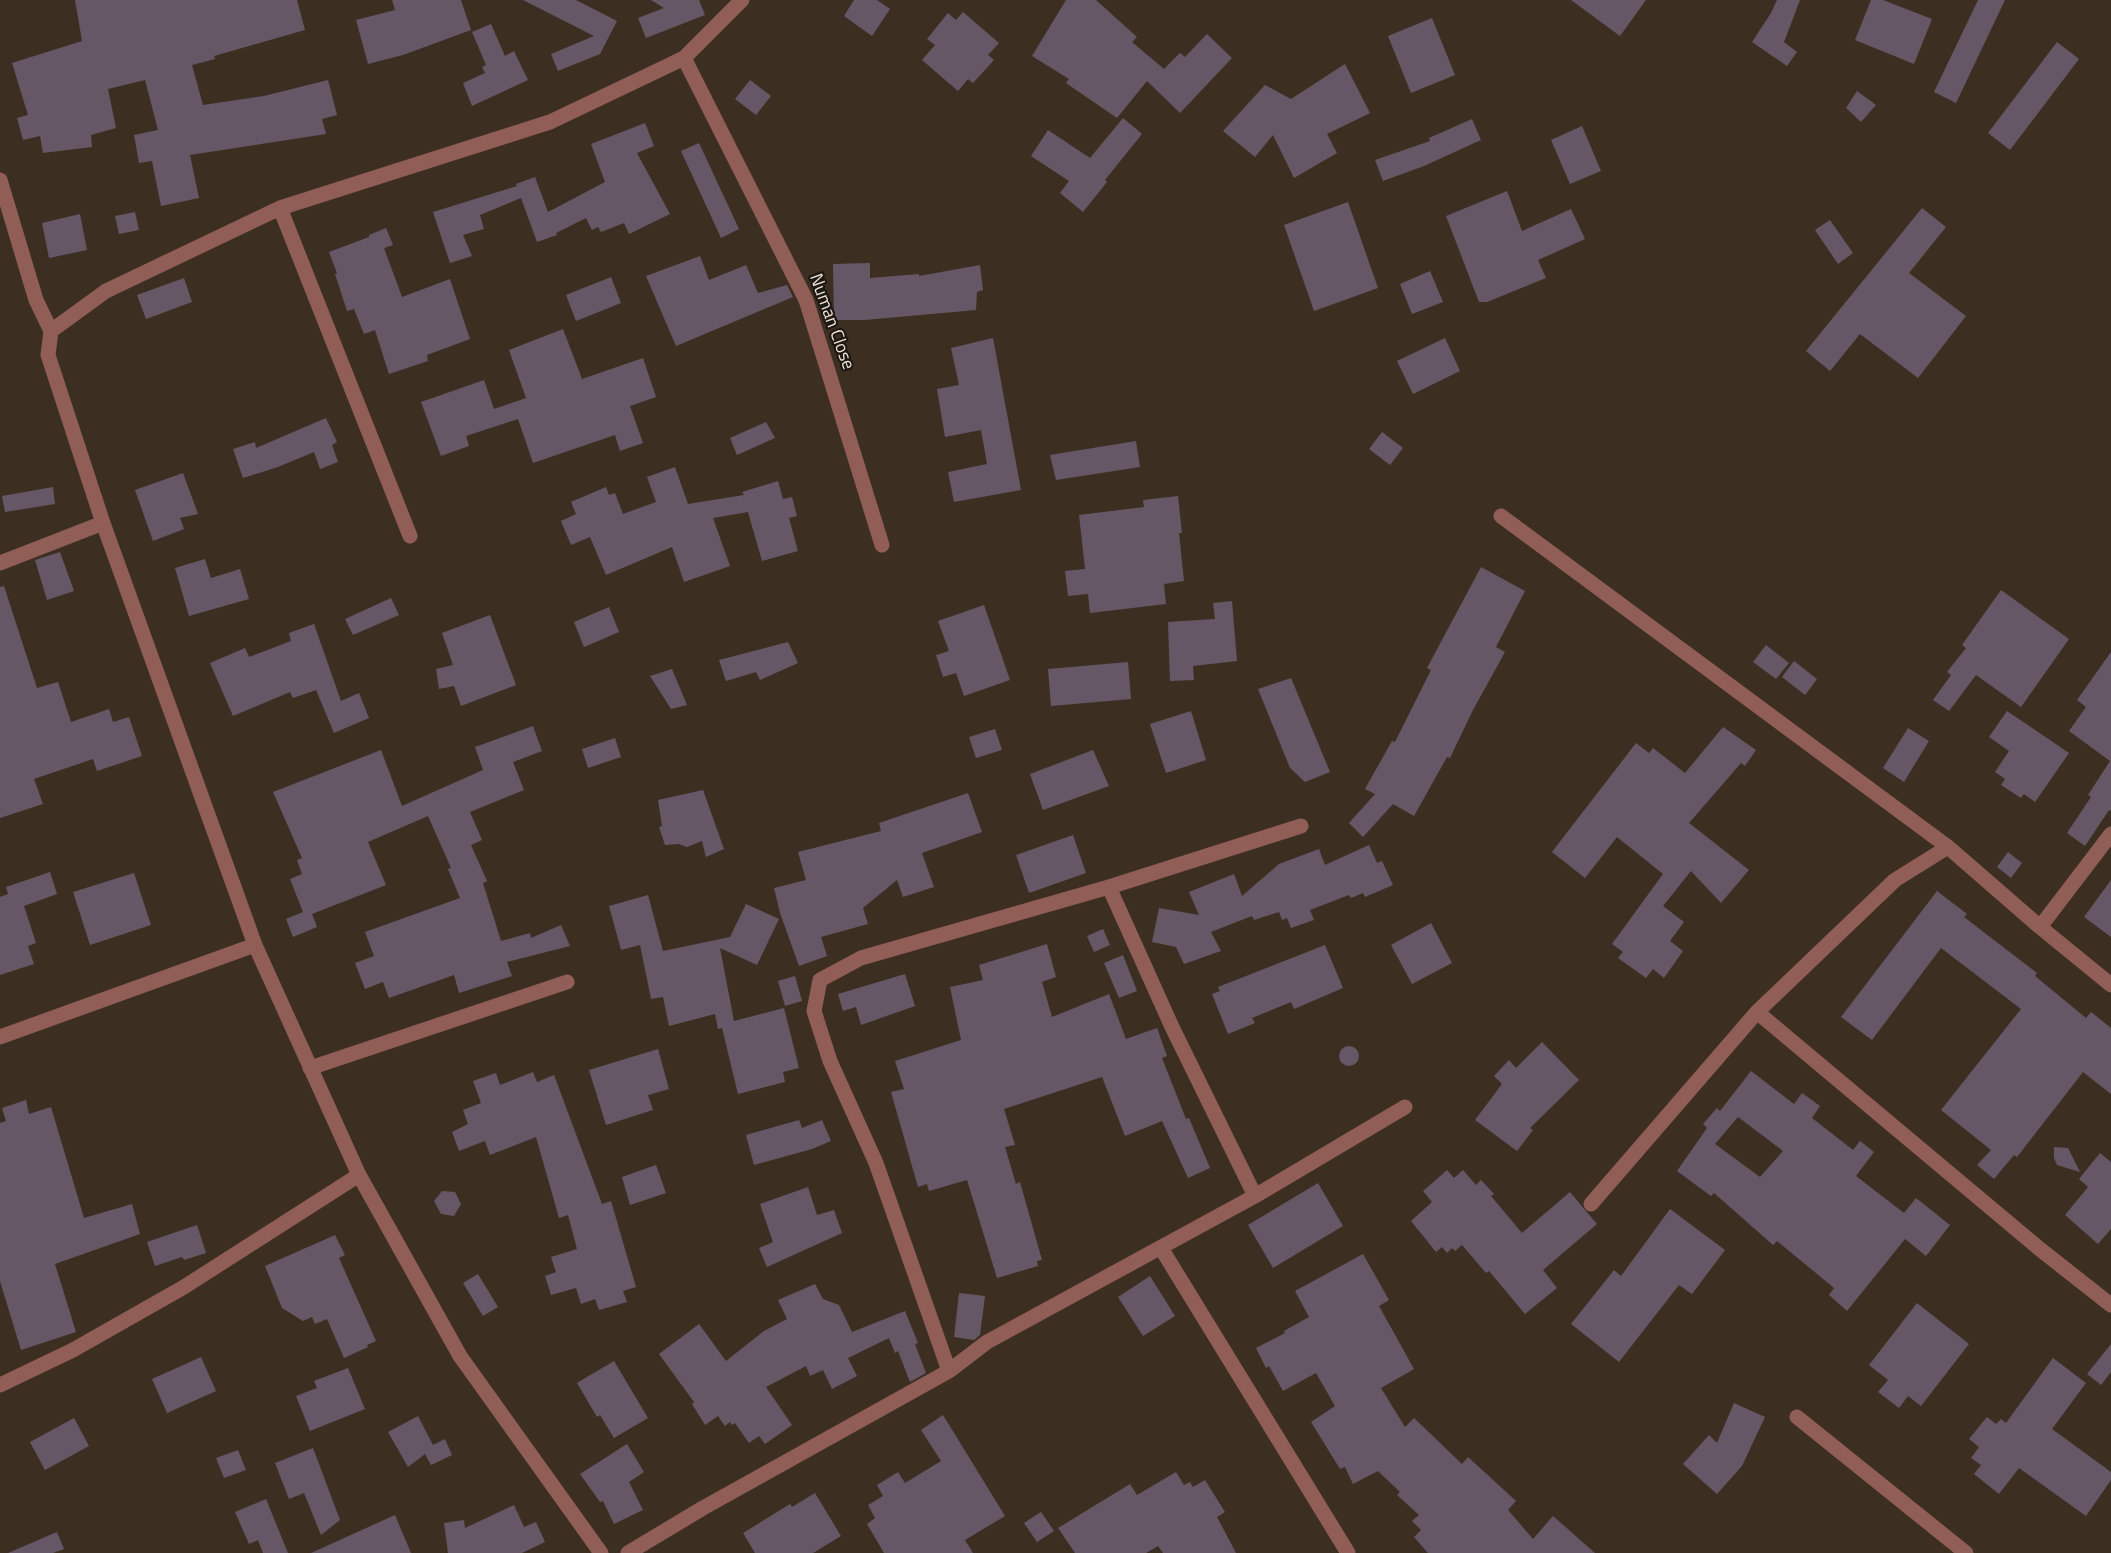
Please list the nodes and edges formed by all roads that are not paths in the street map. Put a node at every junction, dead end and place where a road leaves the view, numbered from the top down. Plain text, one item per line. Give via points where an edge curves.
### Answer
1 (742, 0) edge
2 (684, 58) junction
3 (0, 180) edge
4 (280, 208) junction
5 (51, 331) junction
6 (1501, 516) dead end
7 (103, 523) junction
8 (410, 536) dead end
9 (882, 545) dead end
10 (0, 563) edge
11 (1301, 826) dead end
12 (2111, 834) edge
13 (1948, 847) junction
14 (1109, 887) junction
15 (2040, 927) junction
16 (255, 945) junction
17 (567, 982) dead end
18 (2111, 984) edge
19 (1757, 1012) junction
20 (0, 1037) edge
21 (310, 1068) junction
22 (1405, 1107) dead end
23 (359, 1175) junction
24 (1255, 1196) junction
25 (1591, 1204) dead end
26 (1161, 1248) junction
27 (2111, 1305) edge
28 (949, 1371) junction
29 (0, 1385) edge
30 (1797, 1417) dead end
31 (595, 1551) edge
32 (628, 1553) edge
33 (1348, 1553) edge
34 (1966, 1553) edge

1 - 2 street
2 - 4 street via 550,122
2 - 9 street, Numan Close via 806,300
3 - 5 street via 36,300
4 - 5 street via 106,291
4 - 8 street
5 - 7 street via 48,355
6 - 13 street
7 - 10 street
7 - 16 street
11 - 14 street
12 - 15 street
13 - 15 street
13 - 19 street via 1895,880
14 - 24 street via 1172,1028
14 - 28 street via 861,958 820,980 814,1011 827,1051 876,1163
15 - 18 street
16 - 20 street
16 - 21 street
17 - 21 street
19 - 25 street
19 - 27 street
21 - 23 street
22 - 24 street
23 - 29 street via 184,1287 73,1350
23 - 31 street via 460,1356
24 - 26 street
26 - 28 street via 987,1342
26 - 33 street
28 - 32 street
30 - 34 street

